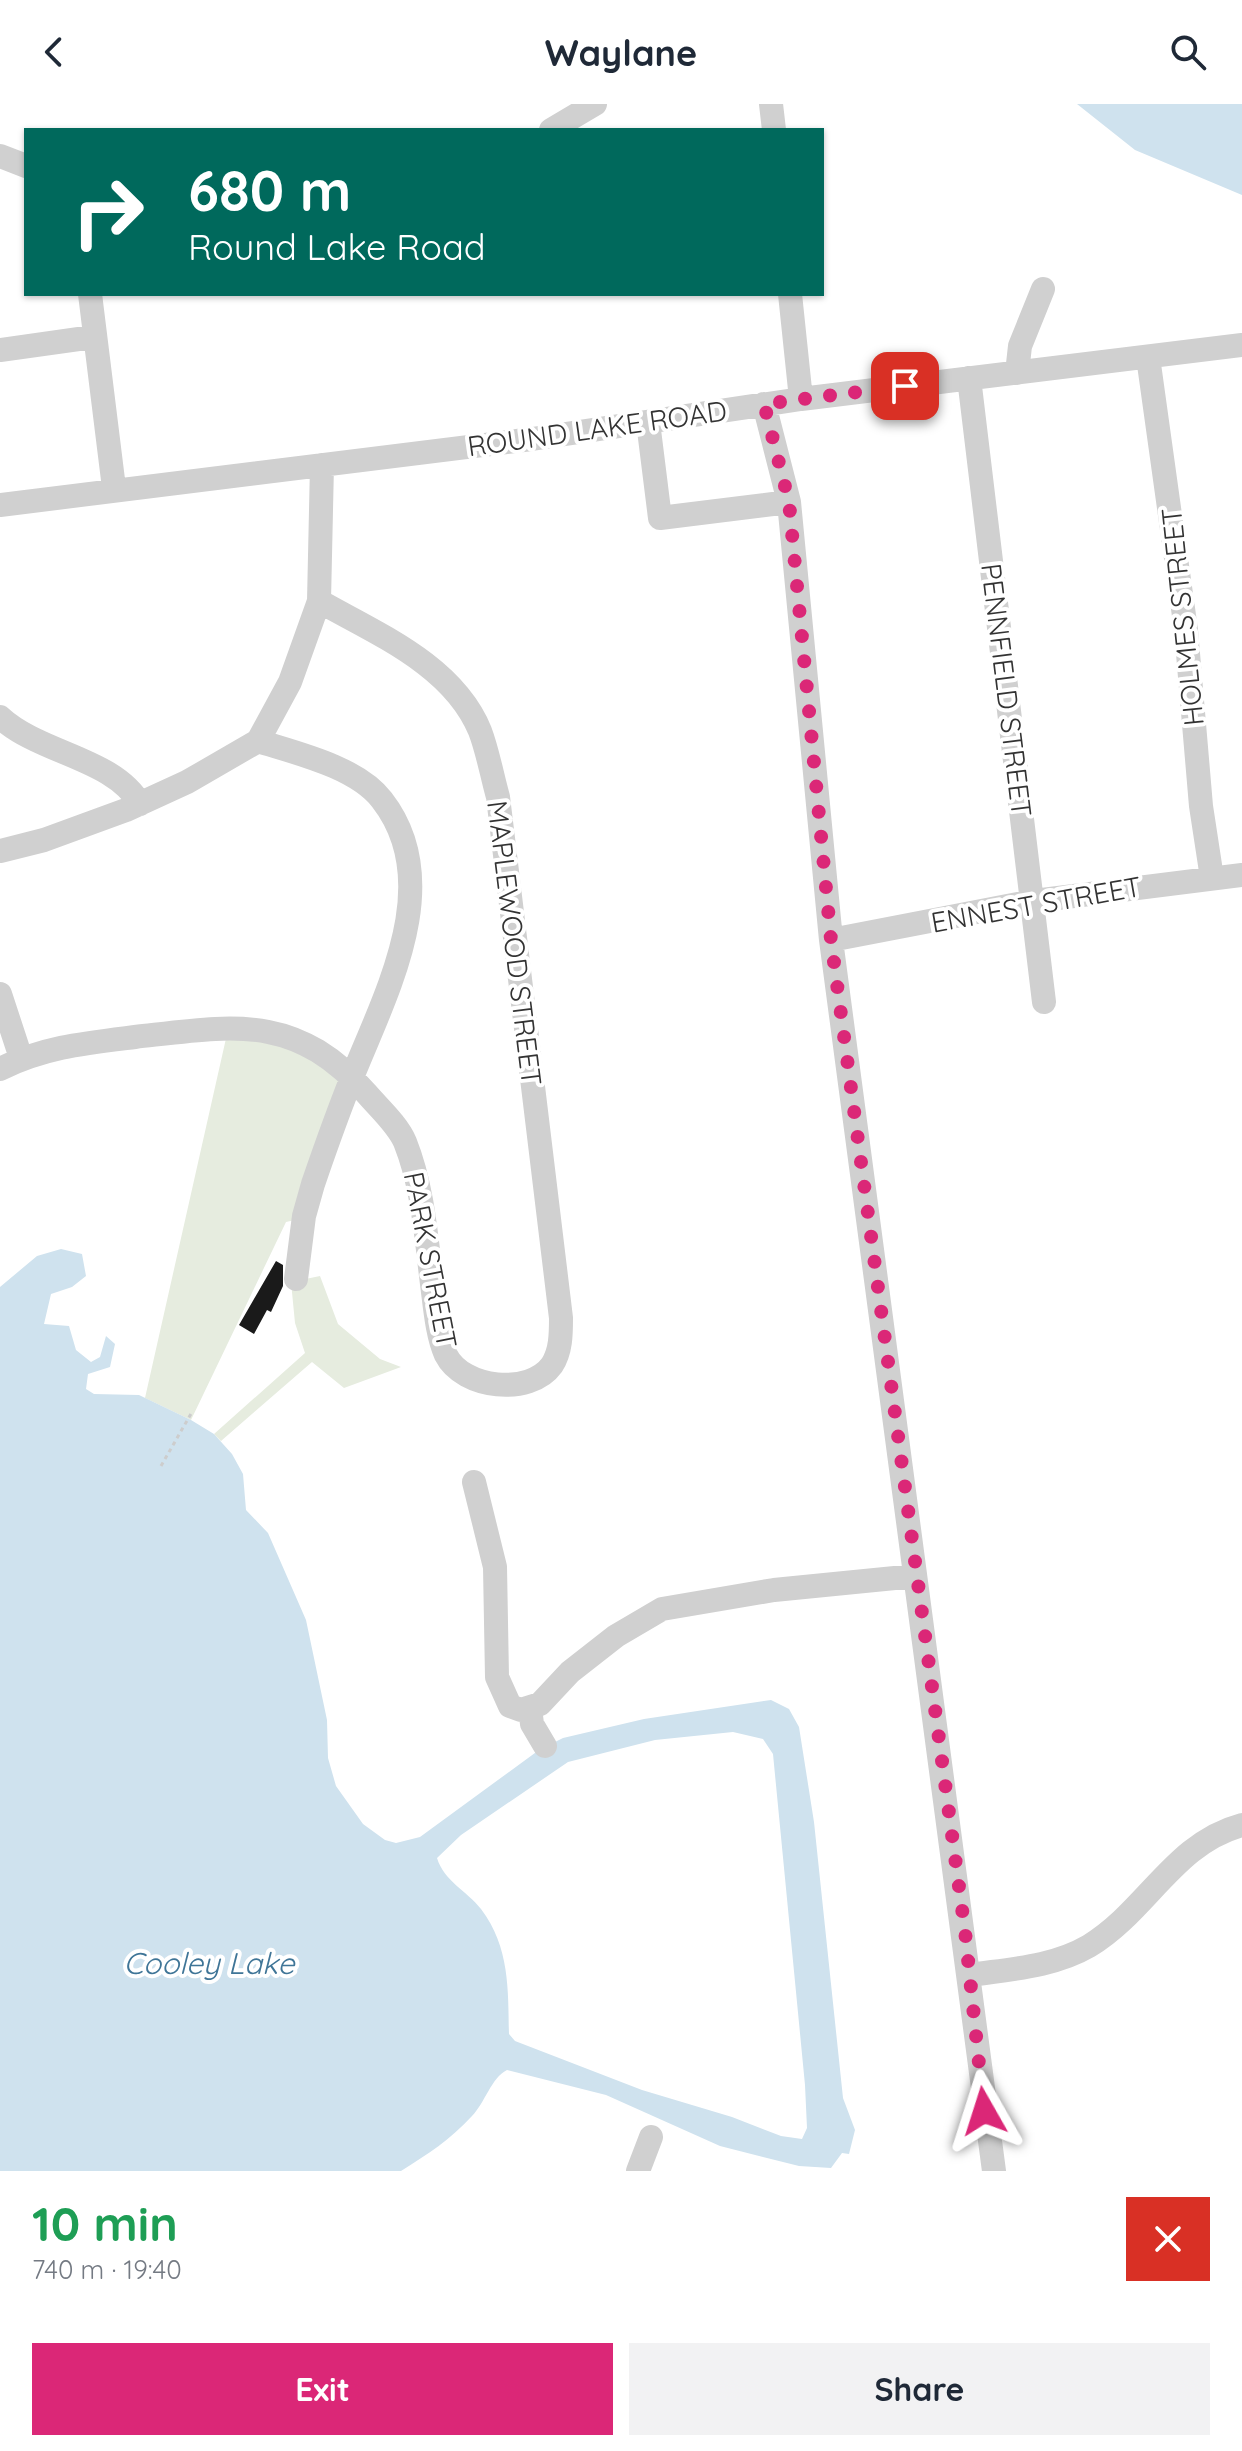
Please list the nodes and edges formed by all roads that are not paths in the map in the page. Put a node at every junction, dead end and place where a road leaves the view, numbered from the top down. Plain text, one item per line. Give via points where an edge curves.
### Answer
1 (595, 104) edge
2 (771, 104) edge
3 (554, 128) edge
4 (774, 128) edge
5 (0, 156) edge
6 (24, 165) edge
7 (1043, 289) dead end
8 (90, 296) edge
9 (790, 296) edge
10 (93, 337) junction
11 (1242, 345) edge
12 (0, 350) edge
13 (1148, 357) junction
14 (1017, 373) junction
15 (969, 378) junction
16 (801, 399) junction
17 (764, 404) junction
18 (648, 422) junction
19 (322, 465) junction
20 (114, 488) junction
21 (789, 502) junction
22 (0, 505) edge
23 (319, 601) junction
24 (0, 717) edge
25 (258, 741) junction
26 (140, 804) junction
27 (0, 851) edge
28 (1242, 875) edge
29 (1212, 878) junction
30 (1034, 901) junction
31 (831, 940) junction
32 (0, 994) edge
33 (1044, 1002) dead end
34 (11, 1063) edge
35 (352, 1077) junction
36 (296, 1279) dead end
37 (552, 1365) joint
38 (474, 1482) dead end
39 (915, 1576) junction
40 (526, 1709) junction
41 (545, 1746) dead end
42 (1242, 1825) edge
43 (970, 1975) junction
44 (651, 2137) dead end
45 (638, 2171) edge
46 (994, 2171) edge

1 - 3 street
2 - 4 street
5 - 6 street
7 - 14 street via 1020,346
8 - 10 street
9 - 16 street
10 - 12 street
10 - 20 street
11 - 13 street, ROUND LAKE ROAD
13 - 14 street, ROUND LAKE ROAD
13 - 29 street, HOLMES STREET via 1186,630
14 - 15 street, ROUND LAKE ROAD
15 - 16 street, ROUND LAKE ROAD
15 - 30 street, PENNFIELD STREET
16 - 17 street, ROUND LAKE ROAD
17 - 18 street, ROUND LAKE ROAD
17 - 21 street
18 - 19 street, ROUND LAKE ROAD
18 - 21 street via 660,518
19 - 20 street, ROUND LAKE ROAD
19 - 23 street
20 - 22 street, ROUND LAKE ROAD
21 - 31 street
23 - 25 street via 290,682
23 - 37 street, MAPLEWOOD STREET via 403,648 451,685 480,730 498,797 559,1302 562,1340
24 - 26 street via 30,740 130,786
25 - 26 street
25 - 35 street via 333,764 381,798 405,838 410,876 402,956
26 - 27 street
28 - 29 street, ENNEST STREET
29 - 30 street, ENNEST STREET
30 - 31 street, ENNEST STREET
30 - 33 street, PENNFIELD STREET
31 - 39 street
32 - 34 street
34 - 35 street, PARK STREET via 54,1046 234,1026 284,1034
35 - 36 street via 304,1216
35 - 37 street, PARK STREET via 404,1138 420,1189 435,1311 447,1357 463,1373 497,1384 526,1382
38 - 40 street via 495,1567 497,1677 510,1706
39 - 40 street via 774,1590 662,1609 616,1636 540,1704
39 - 43 street
40 - 41 street
42 - 43 street via 1199,1843 1142,1902 1089,1945 1055,1962
43 - 46 street
44 - 45 street

